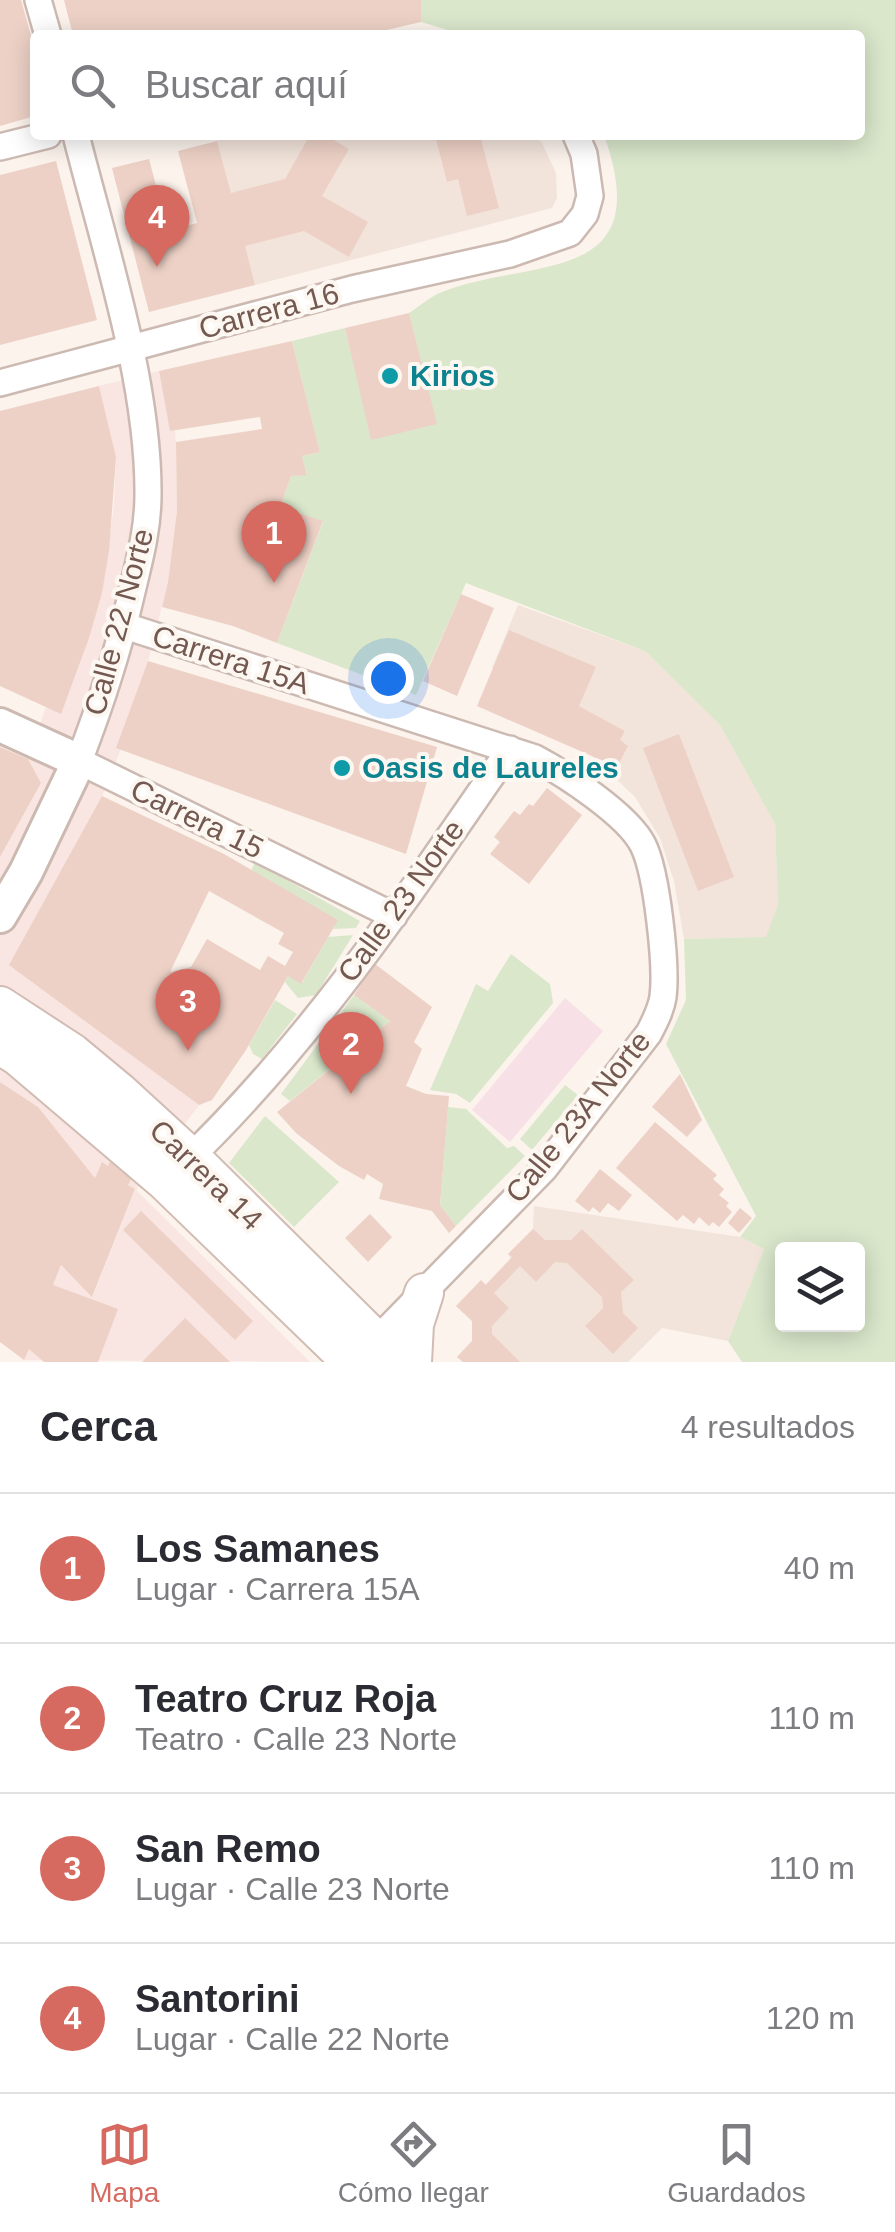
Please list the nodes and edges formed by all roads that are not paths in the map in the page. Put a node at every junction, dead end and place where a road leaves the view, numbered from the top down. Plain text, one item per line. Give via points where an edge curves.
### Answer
1 (38, 0) edge
2 (47, 30) edge
3 (30, 140) edge
4 (77, 140) edge
5 (577, 140) edge
6 (0, 147) edge
7 (130, 348) junction
8 (0, 383) edge
9 (124, 626) junction
10 (0, 725) edge
11 (510, 748) junction
12 (79, 761) junction
13 (644, 846) joint
14 (0, 916) edge
15 (394, 916) junction
16 (0, 1006) edge
17 (0, 1046) edge
18 (178, 1169) junction
19 (424, 1292) junction
20 (375, 1355) edge
21 (412, 1362) edge

1 - 2 street
3 - 6 street
4 - 7 street, Calle 22 Norte
5 - 7 street, Carrera 16 via 590,196 586,214 570,233
7 - 8 street, Carrera 16
7 - 9 street, Calle 22 Norte via 148,496 144,546
9 - 11 street, Carrera 15A
9 - 12 street, Calle 22 Norte
10 - 12 street, Carrera 15
11 - 13 street, Carrera 15A via 571,780
11 - 15 street, Calle 23 Norte
12 - 14 street, Calle 22 Norte
12 - 15 street, Carrera 15
13 - 19 street, Calle 23A Norte via 664,973 649,1033 544,1169
15 - 18 street, Calle 23 Norte via 300,1038
16 - 18 main road, Carrera 14 via 72,1052
17 - 18 main road, Carrera 14
18 - 20 main road, Carrera 14
19 - 20 street, Calle 23A Norte
19 - 21 main road

